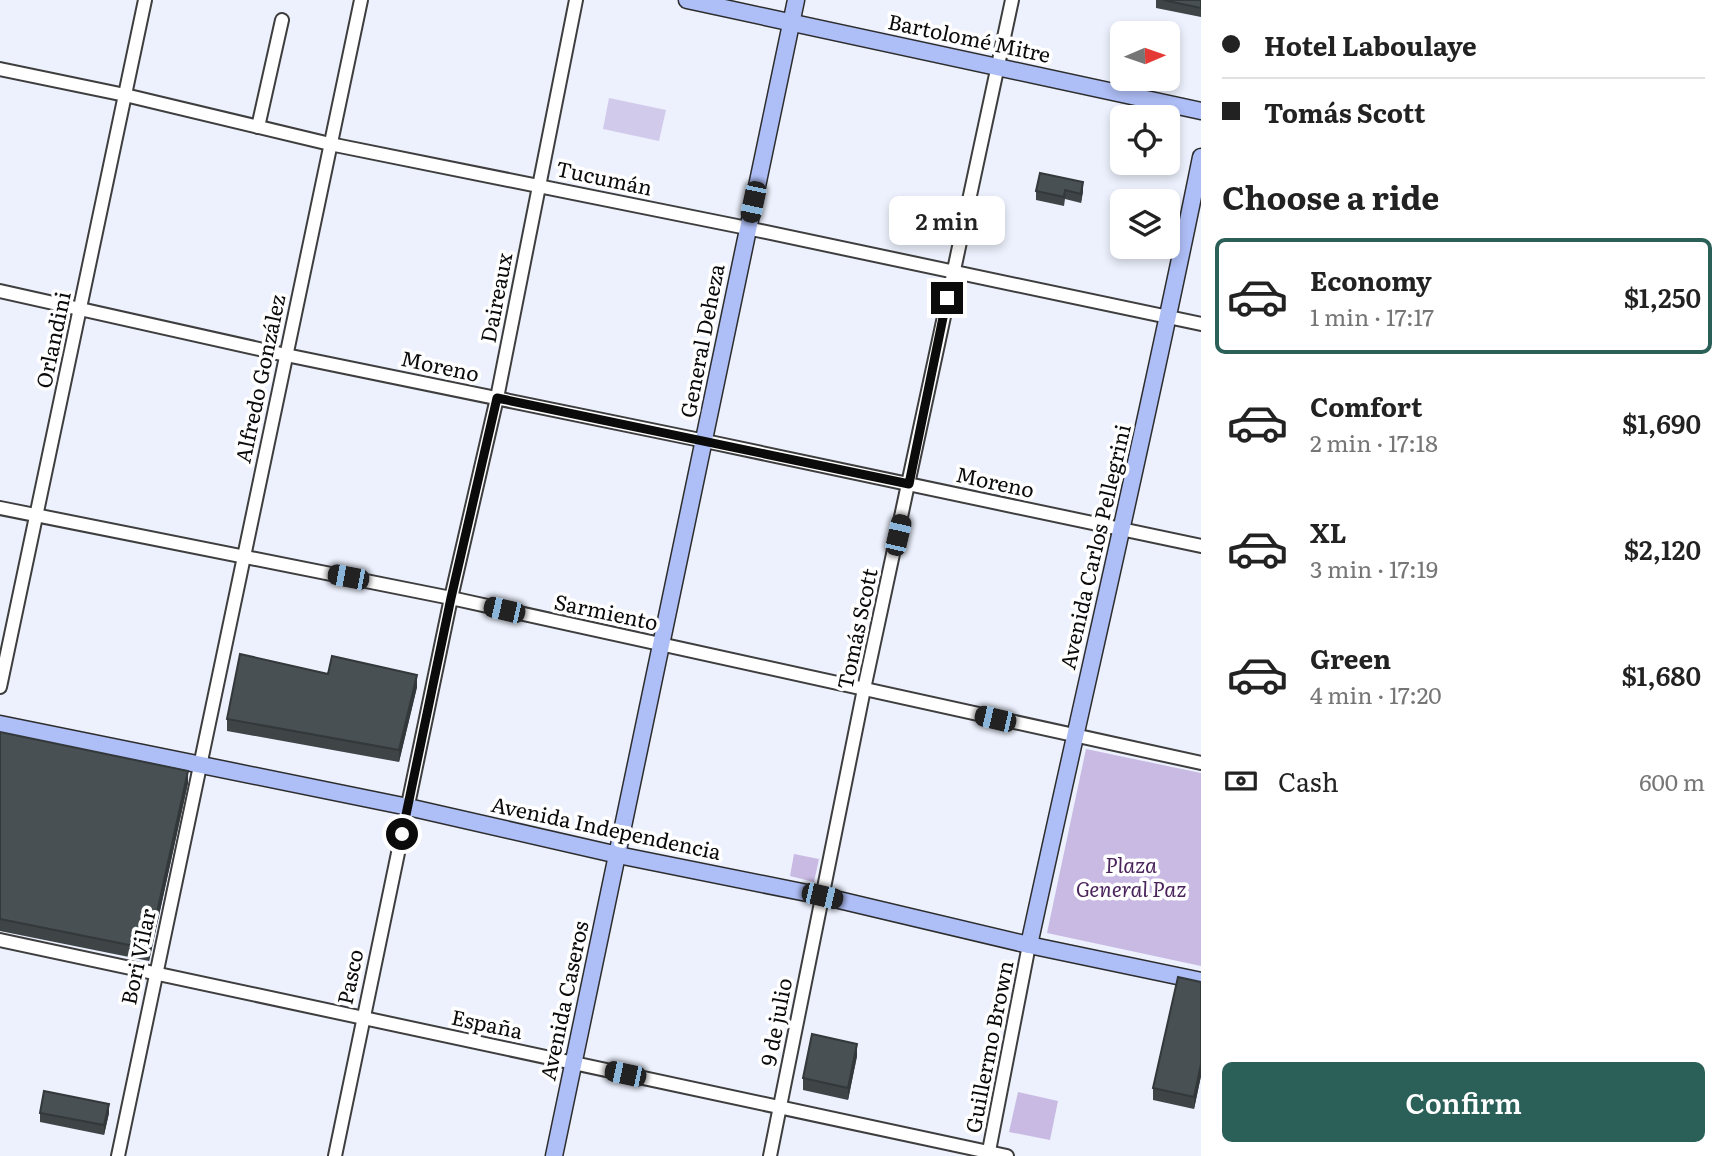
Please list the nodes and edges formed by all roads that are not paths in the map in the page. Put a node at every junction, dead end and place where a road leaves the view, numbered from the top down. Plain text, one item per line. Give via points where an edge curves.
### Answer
1 (145, 0) edge
2 (361, 0) edge
3 (576, 0) edge
4 (687, 0) edge
5 (796, 0) edge
6 (1012, 0) edge
7 (282, 20) dead end
8 (792, 23) junction
9 (998, 66) junction
10 (0, 69) edge
11 (125, 95) junction
12 (1201, 111) edge
13 (258, 127) junction
14 (330, 145) junction
15 (1201, 158) edge
16 (540, 186) junction
17 (747, 228) junction
18 (953, 271) junction
19 (0, 291) edge
20 (80, 308) junction
21 (1169, 317) junction
22 (1201, 324) edge
23 (286, 355) junction
24 (497, 398) junction
25 (705, 440) junction
26 (909, 484) junction
27 (0, 508) edge
28 (36, 516) junction
29 (1122, 530) junction
30 (1201, 546) edge
31 (244, 556) junction
32 (451, 598) junction
33 (662, 645) junction
34 (0, 687) edge
35 (864, 689) junction
36 (0, 724) edge
37 (1074, 737) junction
38 (1201, 764) edge
39 (200, 766) junction
40 (408, 807) junction
41 (618, 855) junction
42 (822, 896) junction
43 (0, 940) edge
44 (1030, 945) junction
45 (155, 974) junction
46 (1201, 981) edge
47 (362, 1018) junction
48 (573, 1063) junction
49 (780, 1106) junction
50 (988, 1154) edge
51 (118, 1156) edge
52 (335, 1156) edge
53 (554, 1156) edge
54 (770, 1156) edge
55 (1007, 1156) edge

1 - 11 street, Orlandini
2 - 14 street, Alfredo González
3 - 16 street, Daireaux
4 - 8 main road, Bartolomé Mitre
5 - 8 main road, General Deheza
6 - 9 street, Tomás Scott
7 - 13 street
8 - 9 main road, Bartolomé Mitre
8 - 17 main road, General Deheza
9 - 12 main road, Bartolomé Mitre
9 - 18 street, Tomás Scott
10 - 11 street, Tucumán
11 - 13 street, Tucumán
11 - 20 street, Orlandini
13 - 14 street, Tucumán
14 - 16 street, Tucumán
14 - 23 street, Alfredo González
15 - 21 main road, Avenida Carlos Pellegrini
16 - 17 street, Tucumán
16 - 24 street, Daireaux
17 - 18 street, Tucumán
17 - 25 main road, General Deheza
18 - 21 street, Tucumán
18 - 26 street, Tomás Scott
19 - 20 street, Moreno
20 - 23 street, Moreno
20 - 28 street, Orlandini
21 - 22 street, Tucumán
21 - 29 main road, Avenida Carlos Pellegrini
23 - 24 street, Moreno
23 - 31 street, Alfredo González
24 - 25 street, Moreno
24 - 32 street, Daireaux
25 - 26 street, Moreno
25 - 33 main road, General Deheza
26 - 29 street, Moreno
26 - 35 street, Tomás Scott
27 - 28 street, Sarmiento
28 - 31 street, Sarmiento
28 - 34 street, Orlandini
29 - 30 street, Moreno
29 - 37 main road, Avenida Carlos Pellegrini
31 - 32 street, Sarmiento
31 - 39 street, Alfredo González
32 - 33 street, Sarmiento
32 - 40 street, Daireaux
33 - 35 street, Sarmiento
33 - 41 main road, General Deheza
35 - 37 street, Sarmiento
35 - 42 street, Tomás Scott
36 - 39 main road, Avenida Independencia
37 - 38 street, Sarmiento
37 - 44 main road, Avenida Carlos Pellegrini
39 - 40 main road, Avenida Independencia
39 - 45 street, Bori Vilar
40 - 41 main road, Avenida Independencia
40 - 47 street, Pasco
41 - 42 main road, Avenida Independencia
41 - 48 main road, Avenida Caseros
42 - 44 main road, Avenida Independencia
42 - 49 street, 9 de julio
43 - 45 street, España
44 - 46 main road, Avenida Independencia
44 - 50 street, Guillermo Brown
45 - 47 street, España
45 - 51 street, Bori Vilar
47 - 48 street, España
47 - 52 street, Pasco
48 - 49 street, España
48 - 53 main road, Avenida Caseros
49 - 50 street, España
49 - 54 street, 9 de julio
50 - 55 street, España

